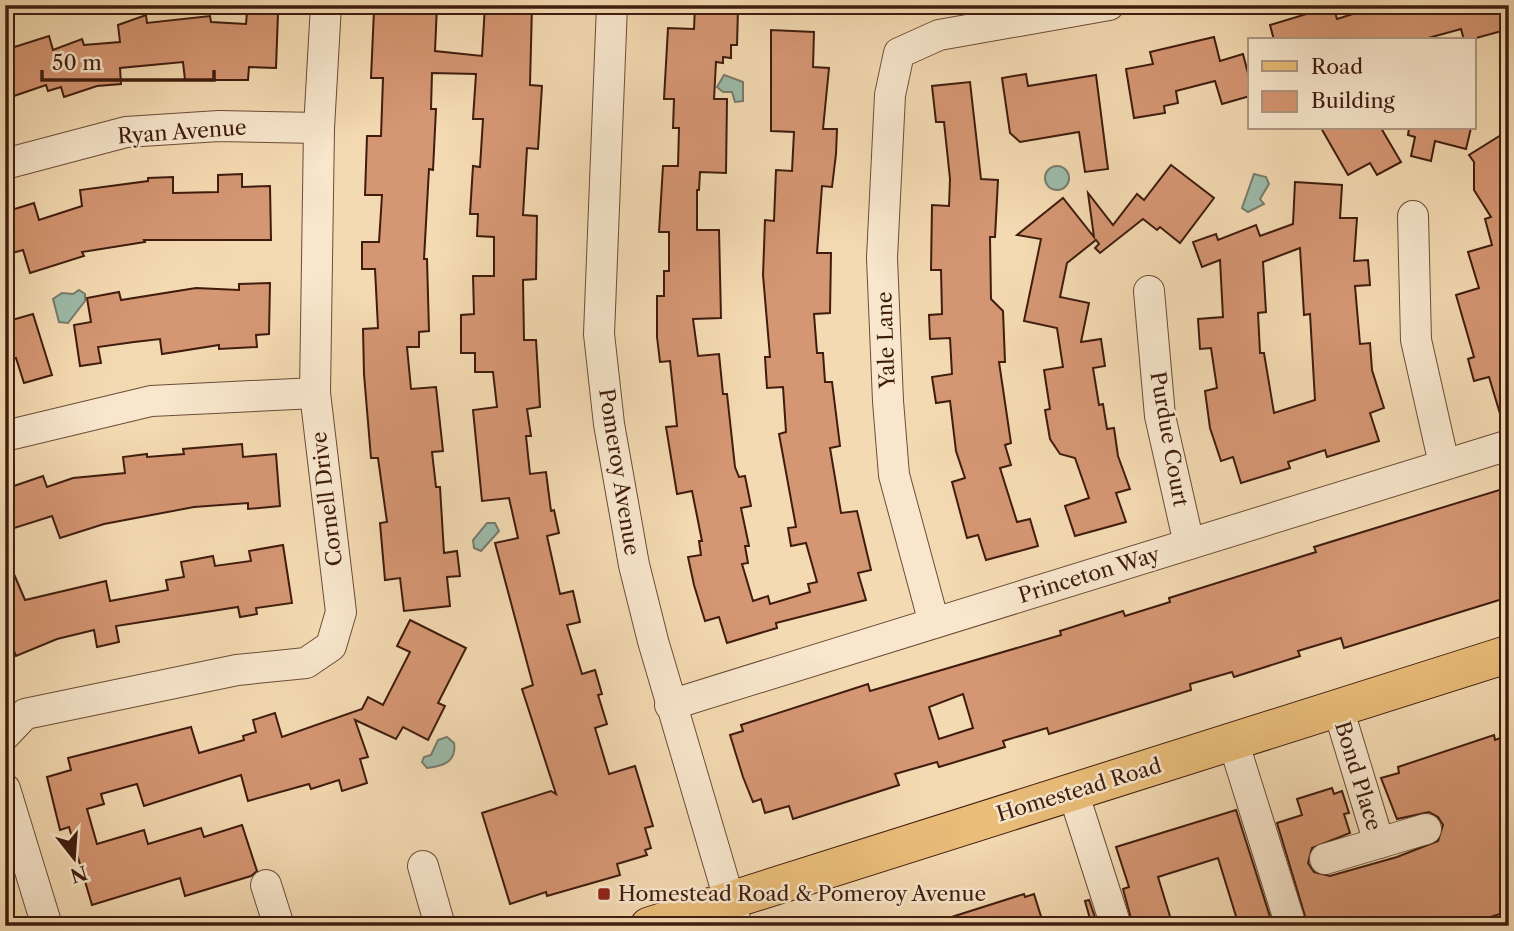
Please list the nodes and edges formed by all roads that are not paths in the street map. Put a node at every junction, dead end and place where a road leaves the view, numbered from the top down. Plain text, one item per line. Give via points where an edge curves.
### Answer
1 (326, 5) edge
2 (612, 5) edge
3 (1109, 5) edge
4 (319, 128) junction
5 (5, 164) edge
6 (1413, 216) dead end
7 (1149, 291) dead end
8 (315, 393) junction
9 (5, 436) edge
10 (1509, 445) edge
11 (1444, 464) junction
12 (1189, 544) junction
13 (934, 623) junction
14 (1509, 654) edge
15 (670, 705) junction
16 (1338, 708) junction
17 (5, 735) edge
18 (1233, 741) junction
19 (5, 789) edge
20 (1073, 792) junction
21 (1426, 829) dead end
22 (1379, 843) junction
23 (1325, 859) dead end
24 (423, 866) dead end
25 (266, 885) dead end
26 (733, 913) edge
27 (47, 926) edge
28 (279, 926) edge
29 (440, 926) edge
30 (649, 926) edge
31 (1116, 926) edge
32 (1291, 926) edge

1 - 4 street, Cornell Drive
2 - 15 street, Pomeroy Avenue via 599,334 609,424 634,565
3 - 13 street, Yale Lane via 939,35 899,53 890,95 882,258 888,401 894,475
4 - 5 street, Ryan Avenue via 219,126 127,132
4 - 8 street, Cornell Drive
6 - 11 street via 1416,341
7 - 12 street, Purdue Court via 1160,416
8 - 9 street via 151,401
8 - 17 street, Cornell Drive via 341,612 331,646 306,663 237,670 25,714
10 - 11 street, Princeton Way
11 - 12 street, Princeton Way
12 - 13 street, Princeton Way
13 - 15 street, Princeton Way
14 - 16 main road, Homestead Road
15 - 26 street, Pomeroy Avenue
16 - 18 main road, Homestead Road
16 - 22 street, Bond Place
18 - 20 main road, Homestead Road
18 - 32 street
19 - 27 street
20 - 26 main road, Homestead Road
20 - 31 street
21 - 22 street, Bond Place
22 - 23 street, Bond Place
24 - 29 street
25 - 28 street
26 - 30 main road, Homestead Road

